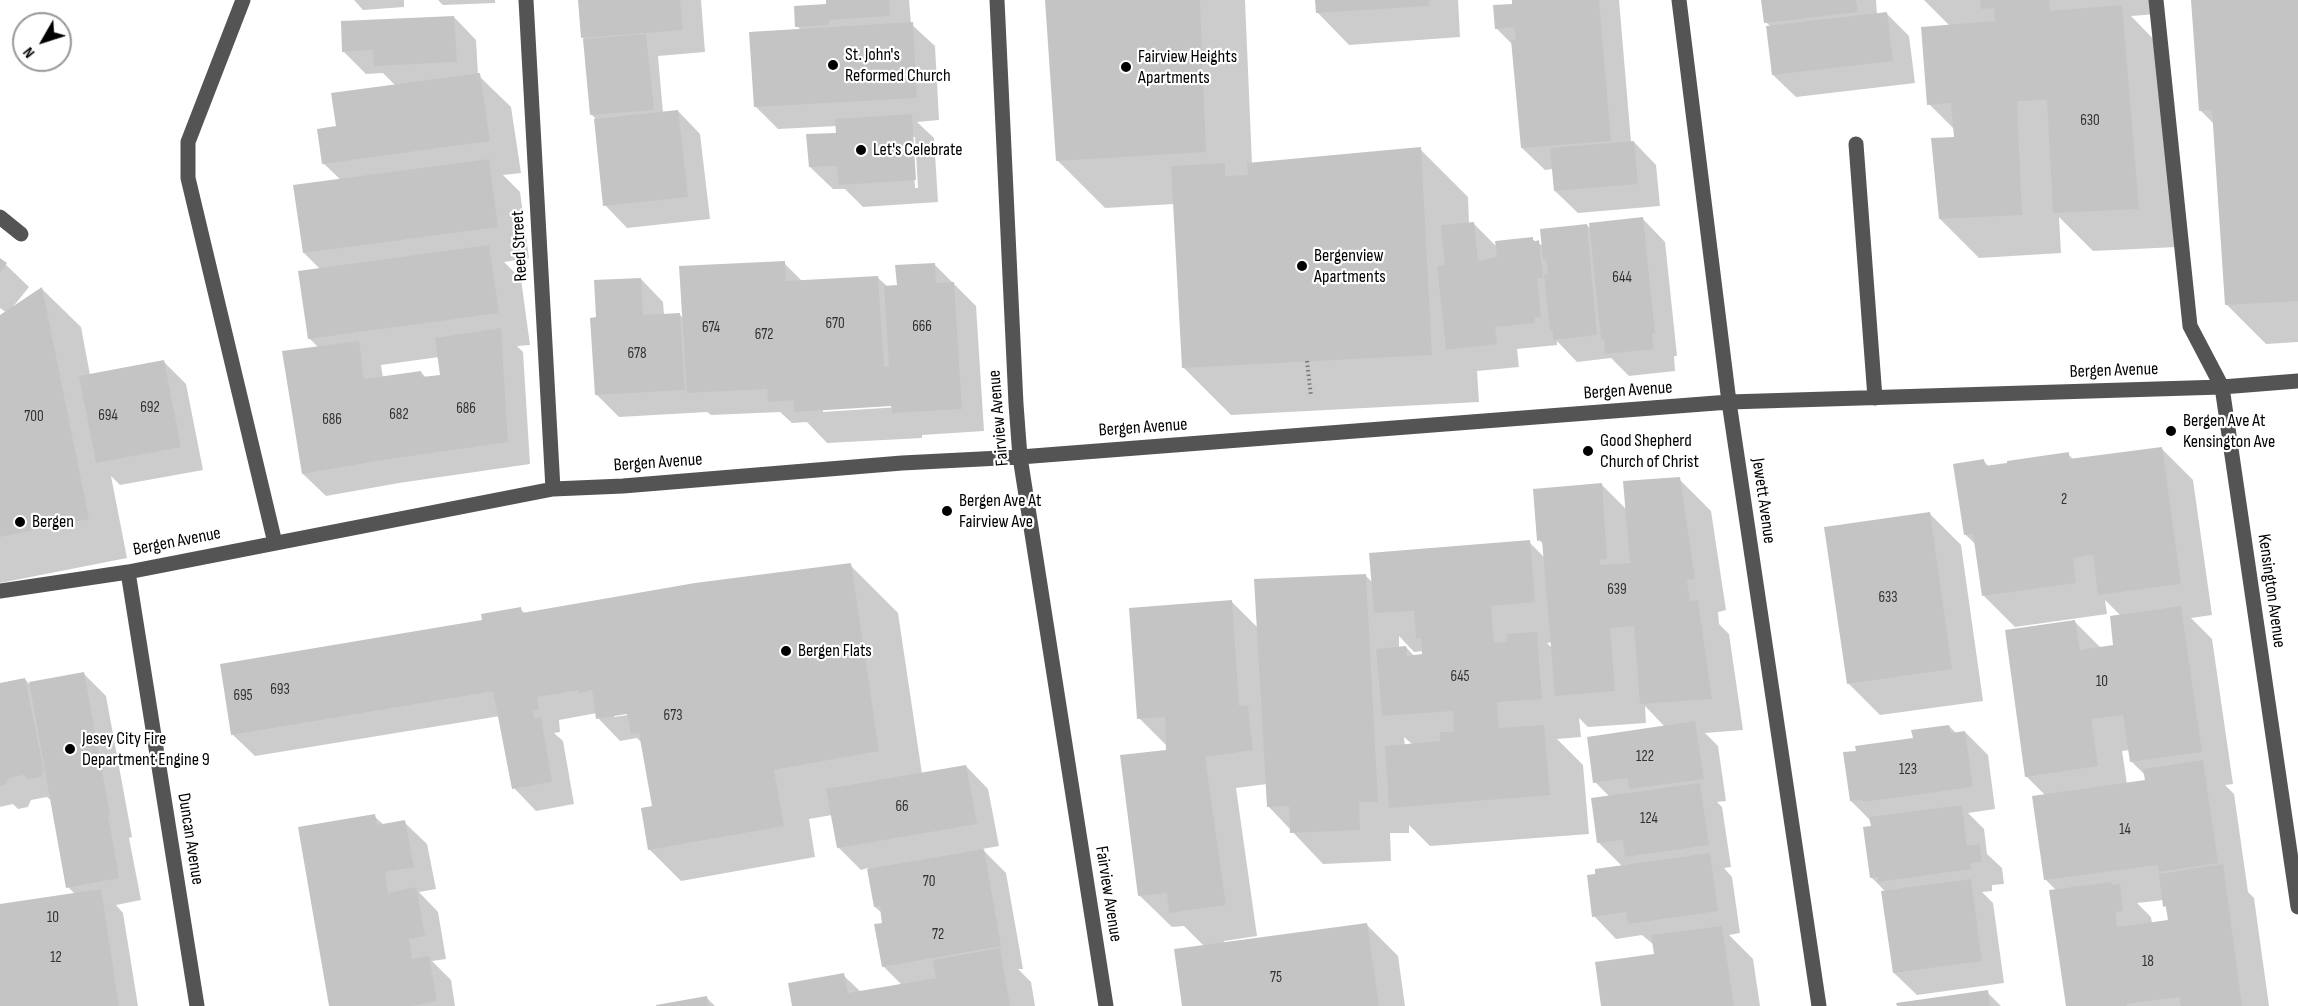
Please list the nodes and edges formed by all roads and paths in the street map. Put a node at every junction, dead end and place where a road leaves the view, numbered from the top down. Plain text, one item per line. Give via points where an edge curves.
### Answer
1 (243, 0) edge
2 (526, 0) edge
3 (997, 0) edge
4 (1679, 0) edge
5 (2156, 0) edge
6 (1856, 144) dead end
7 (0, 217) edge
8 (21, 234) dead end
9 (1307, 361) dead end
10 (2298, 381) edge
11 (2222, 387) junction
12 (1311, 396) dead end
13 (1875, 398) junction
14 (1729, 402) junction
15 (1020, 457) junction
16 (553, 489) junction
17 (275, 543) junction
18 (128, 572) junction
19 (0, 591) edge
20 (2298, 908) edge
21 (197, 1006) edge
22 (1106, 1006) edge
23 (1819, 1006) edge

1 - 17 street via 188,142 188,178
2 - 16 street, Reed Street
3 - 15 street, Fairview Avenue
4 - 14 street, Jewett Avenue
5 - 11 street, Kensington Avenue via 2190,326
6 - 13 street
7 - 8 street
9 - 12 path
10 - 11 street, Bergen Avenue
11 - 13 street, Bergen Avenue
11 - 20 street, Kensington Avenue
13 - 14 street, Bergen Avenue
14 - 15 street, Bergen Avenue
14 - 23 street, Jewett Avenue
15 - 16 street, Bergen Avenue
15 - 22 street, Fairview Avenue
16 - 17 street, Bergen Avenue
17 - 18 street, Bergen Avenue
18 - 19 street, Bergen Avenue
18 - 21 street, Duncan Avenue

